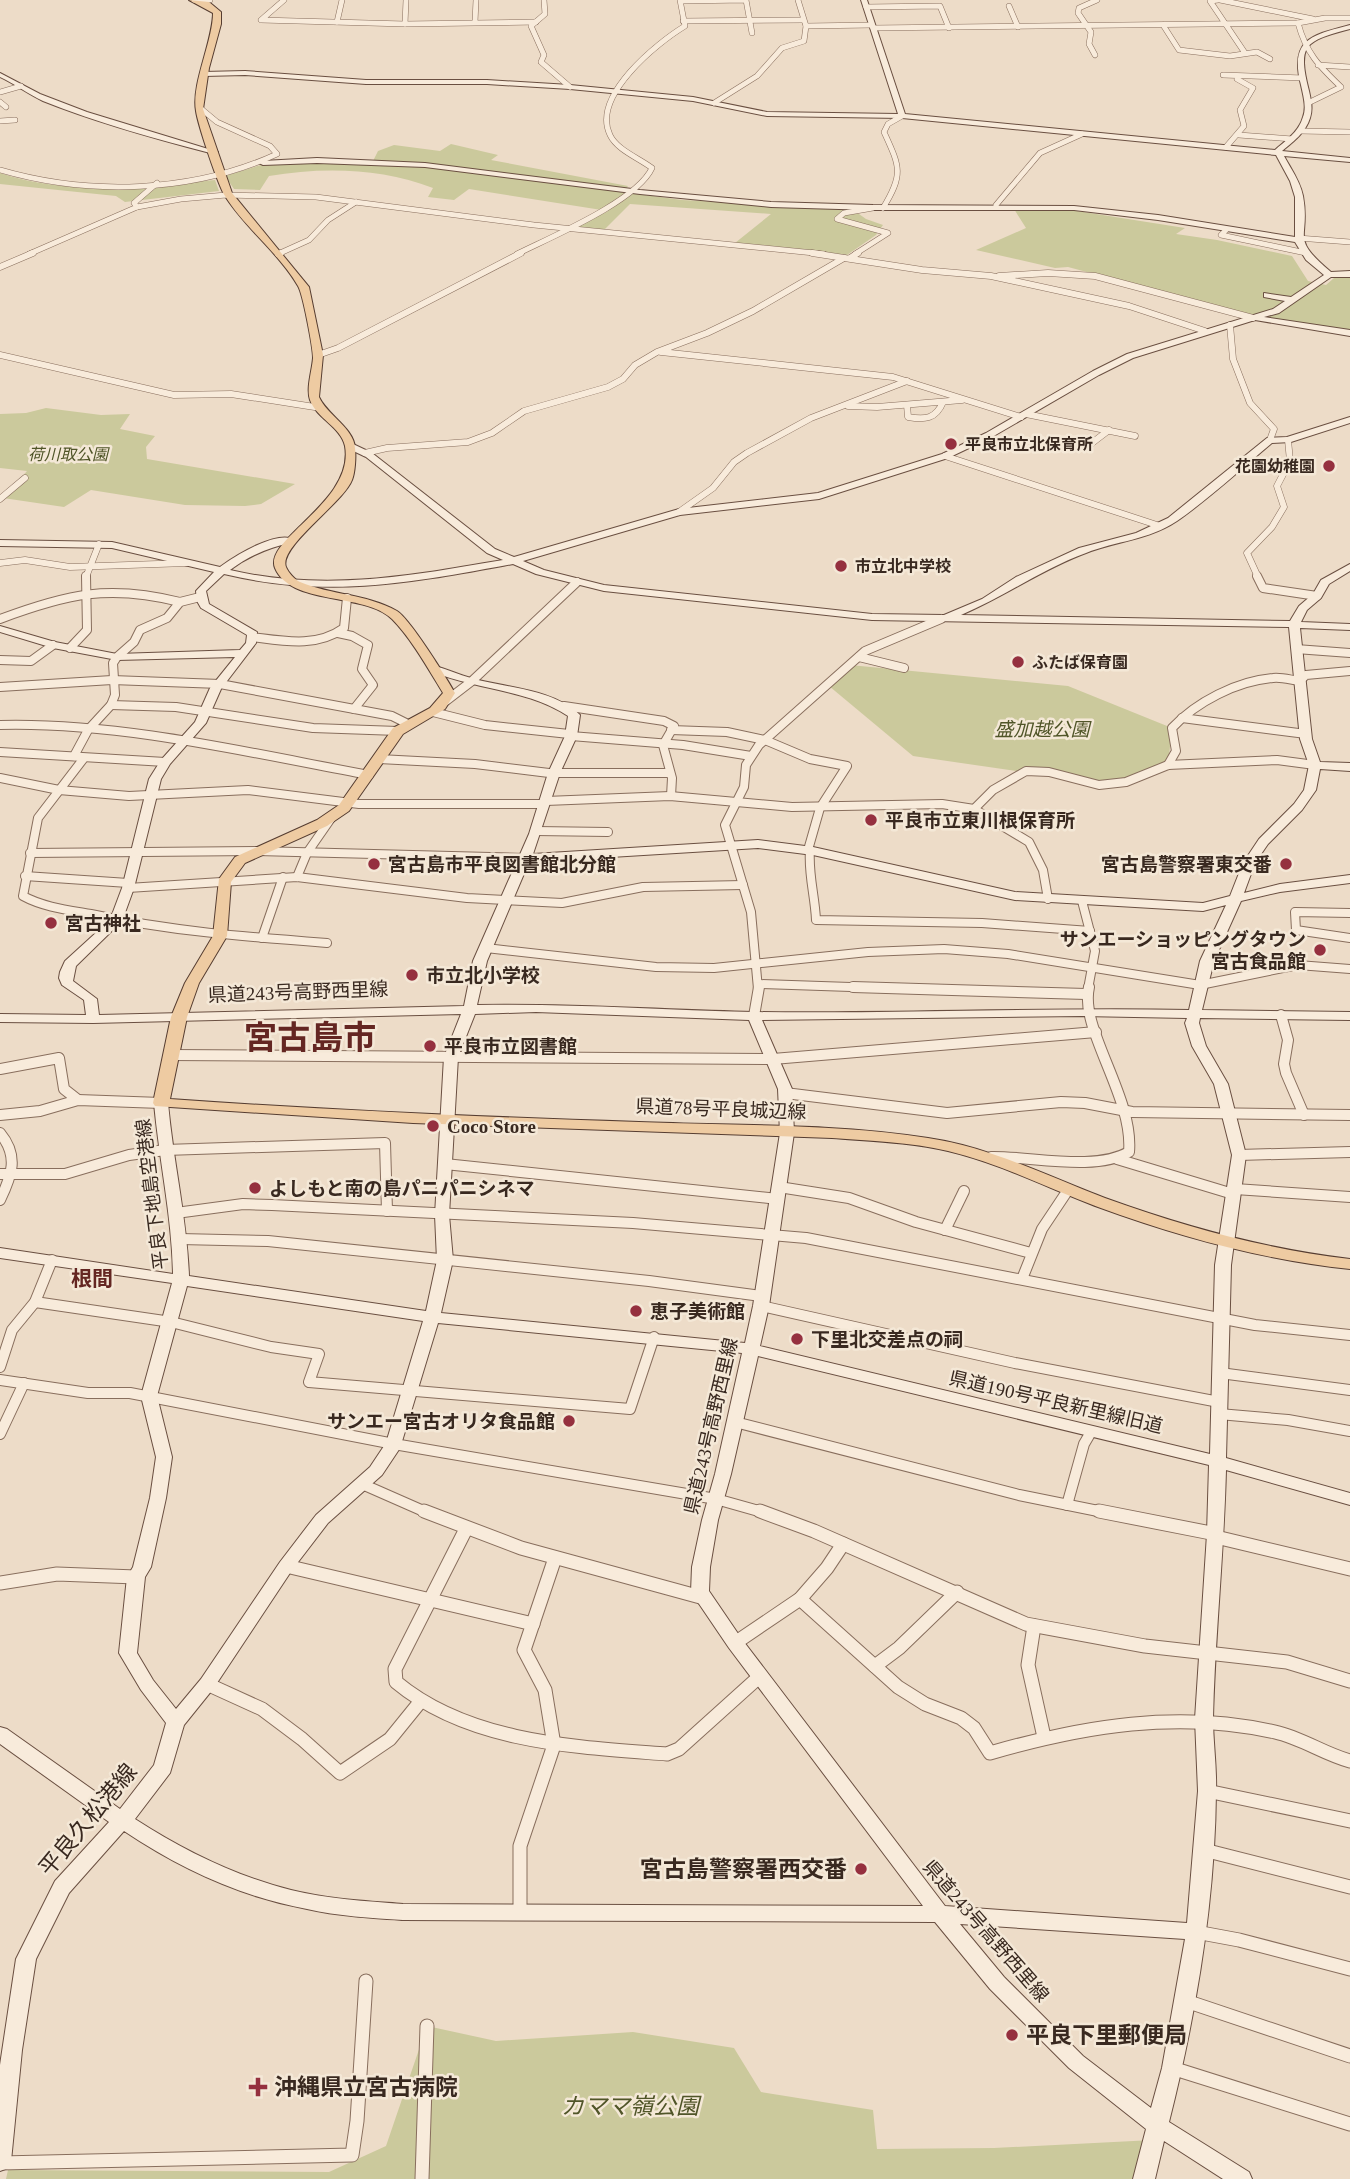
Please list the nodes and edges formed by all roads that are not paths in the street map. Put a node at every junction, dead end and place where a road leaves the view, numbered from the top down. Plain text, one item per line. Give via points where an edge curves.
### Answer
1 (193, 0) edge
2 (284, 0) edge
3 (342, 0) edge
4 (406, 0) edge
5 (476, 0) edge
6 (544, 0) edge
7 (798, 0) edge
8 (1097, 0) edge
9 (1219, 0) edge
10 (210, 1) edge
11 (680, 1) edge
12 (865, 4) edge
13 (1009, 6) dead end
14 (1350, 18) edge
15 (749, 20) junction
16 (1317, 20) junction
17 (683, 21) junction
18 (337, 22) junction
19 (475, 22) junction
20 (536, 22) junction
21 (805, 23) junction
22 (1298, 23) junction
23 (405, 24) junction
24 (1224, 24) junction
25 (1163, 25) junction
26 (1086, 26) junction
27 (873, 27) junction
28 (949, 27) junction
29 (1018, 27) junction
30 (1350, 27) edge
31 (752, 33) dead end
32 (1304, 46) junction
33 (1245, 52) junction
34 (1095, 55) dead end
35 (1270, 59) dead end
36 (1318, 65) junction
37 (1350, 66) edge
38 (204, 74) junction
39 (0, 75) edge
40 (1223, 75) dead end
41 (1303, 78) junction
42 (1237, 79) dead end
43 (21, 86) junction
44 (570, 86) junction
45 (0, 92) edge
46 (618, 92) junction
47 (0, 102) edge
48 (714, 103) junction
49 (1308, 103) junction
50 (6, 107) dead end
51 (199, 107) junction
52 (902, 116) junction
53 (15, 120) dead end
54 (0, 121) edge
55 (1300, 131) junction
56 (1350, 132) edge
57 (1082, 134) junction
58 (1239, 135) junction
59 (1292, 139) junction
60 (1226, 147) junction
61 (1278, 151) junction
62 (214, 152) junction
63 (1350, 160) edge
64 (263, 163) junction
65 (0, 170) edge
66 (222, 176) junction
67 (157, 183) junction
68 (632, 190) junction
69 (228, 194) junction
70 (356, 202) junction
71 (996, 205) junction
72 (137, 207) junction
73 (873, 208) junction
74 (883, 208) junction
75 (565, 230) junction
76 (1226, 230) junction
77 (1298, 239) junction
78 (1350, 242) edge
79 (1306, 253) junction
80 (278, 254) junction
81 (848, 258) junction
82 (0, 267) edge
83 (1350, 274) edge
84 (1329, 275) junction
85 (991, 276) junction
86 (1267, 295) dead end
87 (1293, 300) junction
88 (1253, 318) junction
89 (1230, 325) junction
90 (1205, 331) junction
91 (1350, 333) edge
92 (657, 352) junction
93 (0, 355) edge
94 (318, 355) junction
95 (907, 381) junction
96 (968, 400) junction
97 (943, 402) junction
98 (844, 405) junction
99 (907, 405) junction
100 (321, 408) junction
101 (1023, 416) junction
102 (1350, 420) edge
103 (1110, 430) junction
104 (1135, 436) dead end
105 (1270, 440) junction
106 (1288, 440) junction
107 (350, 446) junction
108 (1088, 446) dead end
109 (365, 453) junction
110 (944, 456) junction
111 (25, 478) dead end
112 (0, 499) edge
113 (679, 512) junction
114 (1160, 526) junction
115 (290, 540) junction
116 (0, 543) edge
117 (99, 544) junction
118 (513, 561) junction
119 (191, 562) junction
120 (0, 563) edge
121 (86, 567) junction
122 (1350, 567) edge
123 (221, 571) junction
124 (577, 582) junction
125 (293, 584) junction
126 (85, 594) junction
127 (1317, 596) junction
128 (200, 597) junction
129 (347, 598) junction
130 (986, 601) junction
131 (180, 603) junction
132 (0, 619) edge
133 (941, 619) junction
134 (979, 619) junction
135 (1294, 624) junction
136 (1350, 626) edge
137 (0, 629) edge
138 (338, 633) junction
139 (252, 637) junction
140 (53, 645) junction
141 (70, 648) junction
142 (1296, 649) junction
143 (243, 653) junction
144 (1350, 653) edge
145 (117, 657) junction
146 (859, 657) junction
147 (0, 660) edge
148 (904, 668) dead end
149 (435, 669) junction
150 (1350, 671) edge
151 (112, 680) junction
152 (472, 681) junction
153 (1300, 681) junction
154 (219, 684) junction
155 (0, 687) edge
156 (446, 701) junction
157 (111, 705) junction
158 (564, 706) junction
159 (354, 709) junction
160 (207, 710) junction
161 (433, 712) junction
162 (1182, 718) junction
163 (0, 725) edge
164 (402, 727) junction
165 (88, 730) junction
166 (671, 730) junction
167 (1306, 734) junction
168 (570, 735) junction
169 (765, 740) junction
170 (186, 741) junction
171 (663, 745) junction
172 (0, 751) edge
173 (74, 757) junction
174 (751, 757) junction
175 (84, 758) junction
176 (379, 760) junction
177 (165, 762) junction
178 (1168, 765) junction
179 (1315, 765) junction
180 (1350, 767) edge
181 (554, 773) junction
182 (670, 773) junction
183 (369, 775) junction
184 (0, 778) edge
185 (59, 790) junction
186 (152, 796) junction
187 (671, 796) junction
188 (736, 802) junction
189 (348, 803) junction
190 (545, 803) junction
191 (820, 807) junction
192 (974, 809) junction
193 (335, 814) junction
194 (536, 831) junction
195 (608, 832) dead end
196 (730, 846) junction
197 (138, 850) junction
198 (809, 850) junction
199 (257, 851) junction
200 (30, 853) junction
201 (307, 853) junction
202 (525, 858) junction
203 (25, 876) junction
204 (283, 877) junction
205 (297, 877) junction
206 (1350, 880) edge
207 (223, 882) junction
208 (743, 885) junction
209 (128, 886) junction
210 (1048, 899) junction
211 (1235, 900) junction
212 (1082, 901) junction
213 (505, 902) junction
214 (1350, 913) edge
215 (116, 921) junction
216 (1090, 931) junction
217 (219, 936) junction
218 (262, 938) junction
219 (1350, 938) edge
220 (327, 943) dead end
221 (486, 948) junction
222 (757, 964) junction
223 (1350, 969) edge
224 (1095, 970) junction
225 (759, 984) junction
226 (1200, 985) junction
227 (1086, 993) junction
228 (470, 1008) junction
229 (1088, 1012) junction
230 (1195, 1014) junction
231 (1281, 1015) junction
232 (754, 1016) junction
233 (1350, 1016) edge
234 (178, 1017) junction
235 (0, 1018) edge
236 (93, 1020) junction
237 (1096, 1032) junction
238 (170, 1055) junction
239 (451, 1056) junction
240 (773, 1059) junction
241 (0, 1069) edge
242 (785, 1093) junction
243 (78, 1100) junction
244 (161, 1103) junction
245 (1125, 1110) junction
246 (1228, 1113) junction
247 (1304, 1115) junction
248 (1350, 1115) edge
249 (1, 1116) edge
250 (447, 1121) junction
251 (0, 1133) edge
252 (787, 1133) junction
253 (165, 1150) junction
254 (1350, 1152) edge
255 (1239, 1155) junction
256 (991, 1157) junction
257 (1116, 1159) junction
258 (445, 1164) junction
259 (13, 1173) junction
260 (0, 1174) edge
261 (1068, 1190) junction
262 (964, 1191) dead end
263 (1234, 1192) junction
264 (779, 1193) junction
265 (1350, 1197) edge
266 (0, 1200) edge
267 (387, 1211) junction
268 (176, 1213) junction
269 (442, 1215) junction
270 (945, 1230) junction
271 (773, 1234) junction
272 (180, 1239) junction
273 (1226, 1244) junction
274 (0, 1253) edge
275 (1031, 1253) junction
276 (52, 1259) junction
277 (444, 1261) junction
278 (1350, 1264) edge
279 (1022, 1279) junction
280 (181, 1280) junction
281 (761, 1301) junction
282 (35, 1302) junction
283 (432, 1317) junction
284 (1223, 1319) junction
285 (171, 1322) junction
286 (1350, 1335) edge
287 (654, 1338) junction
288 (751, 1349) junction
289 (0, 1367) edge
290 (1220, 1373) junction
291 (0, 1380) edge
292 (24, 1383) junction
293 (408, 1390) junction
294 (1350, 1390) edge
295 (149, 1396) junction
296 (1219, 1408) junction
297 (735, 1422) junction
298 (1350, 1431) edge
299 (1091, 1432) junction
300 (0, 1434) edge
301 (394, 1444) junction
302 (1219, 1462) junction
303 (362, 1483) junction
304 (716, 1499) junction
305 (1350, 1499) edge
306 (1067, 1505) junction
307 (466, 1529) junction
308 (1216, 1535) junction
309 (844, 1544) junction
310 (555, 1558) junction
311 (286, 1566) junction
312 (1350, 1569) edge
313 (136, 1577) junction
314 (0, 1583) edge
315 (957, 1592) junction
316 (704, 1598) junction
317 (800, 1599) junction
318 (429, 1601) junction
319 (533, 1623) junction
320 (1034, 1626) junction
321 (735, 1643) junction
322 (1208, 1653) junction
323 (875, 1666) junction
324 (760, 1676) junction
325 (1350, 1681) edge
326 (207, 1684) junction
327 (420, 1702) junction
328 (1204, 1719) junction
329 (176, 1722) junction
330 (0, 1734) edge
331 (1044, 1737) junction
332 (554, 1745) junction
333 (1350, 1761) edge
334 (1207, 1791) junction
335 (1350, 1821) edge
336 (121, 1822) junction
337 (1204, 1850) junction
338 (1350, 1887) edge
339 (520, 1913) junction
340 (940, 1914) junction
341 (1196, 1932) junction
342 (1350, 1969) edge
343 (366, 1982) dead end
344 (1183, 2000) junction
345 (427, 2026) dead end
346 (6, 2050) edge
347 (1350, 2056) edge
348 (1172, 2068) junction
349 (1350, 2124) edge
350 (1158, 2126) junction
351 (0, 2162) edge
352 (422, 2179) edge
353 (1144, 2179) edge
354 (1241, 2179) edge

1 - 10 main road
2 - 18 street via 261,20
3 - 18 street
4 - 23 street
5 - 19 street
6 - 20 street via 545,14
7 - 21 street
8 - 26 street via 1079,8
9 - 16 street
9 - 24 street via 1210,1
10 - 38 main road via 218,16
11 - 15 street via 746,0
11 - 17 street
12 - 27 street
12 - 28 street via 940,6
13 - 29 street
14 - 16 street
15 - 17 street
15 - 21 street
15 - 31 street
16 - 22 street
17 - 46 street via 684,27 656,45
18 - 23 street
19 - 20 street
19 - 23 street
20 - 44 street via 531,26 544,55 541,62
21 - 27 street
21 - 48 street via 802,43 782,48 764,71
22 - 24 street
22 - 32 street
24 - 25 street
24 - 33 street
25 - 26 street
25 - 33 street via 1179,50 1230,56
26 - 29 street
26 - 34 street
27 - 28 street
27 - 52 street
28 - 29 street
30 - 32 street
32 - 36 street
32 - 41 street
33 - 35 street
36 - 37 street
36 - 49 street via 1340,88
38 - 44 street
38 - 51 main road
39 - 43 street
40 - 41 street
41 - 49 street
42 - 58 street via 1253,88 1240,110 1244,126
43 - 45 street
43 - 62 street via 49,101
44 - 46 street
46 - 48 street
46 - 68 street via 606,119 610,135 652,167 647,179
47 - 50 street
48 - 52 street via 786,116
49 - 55 street
51 - 62 main road
51 - 64 street via 217,122 277,152
52 - 57 street
52 - 74 street via 884,132 901,179
53 - 54 street
55 - 56 street
55 - 59 street
57 - 60 street
57 - 71 street via 1040,153
58 - 59 street
58 - 60 street
59 - 61 street
60 - 61 street
61 - 63 street
61 - 77 street via 1298,197
62 - 66 main road
64 - 66 street
64 - 68 street via 391,161
65 - 67 street via 63,184
66 - 67 street
66 - 69 main road
67 - 72 street via 134,203
68 - 73 street via 727,201
68 - 75 street
69 - 70 street
69 - 72 street
69 - 80 main road
70 - 75 street
70 - 80 street via 328,220 309,240
71 - 74 street
71 - 76 street via 1104,211
72 - 82 street
73 - 74 street
73 - 81 street via 844,213 838,219 888,233
75 - 81 street
75 - 94 street
76 - 77 street
76 - 79 street via 1221,235
77 - 78 street
77 - 79 street
79 - 84 street
80 - 94 main road via 304,287
81 - 85 street via 939,274
81 - 92 street via 753,311
83 - 84 street
84 - 87 street
85 - 88 street via 1095,276
85 - 90 street via 1129,306
86 - 87 street
87 - 88 street
88 - 89 street
88 - 91 street
89 - 90 street
89 - 105 street via 1233,359 1250,403 1274,429
90 - 101 street via 1130,356
92 - 95 street via 857,371
92 - 109 street via 618,382 524,411 468,442
93 - 100 street via 174,395 231,394
94 - 100 main road via 314,397
95 - 96 street
95 - 98 street
96 - 97 street
96 - 101 street
97 - 99 street
97 - 99 street via 939,413 930,419 908,417
98 - 99 street
98 - 113 street via 747,453 713,488
100 - 107 main road
101 - 103 street
101 - 110 street
102 - 106 street
103 - 104 street
103 - 108 street
105 - 106 street
105 - 114 street
106 - 127 street via 1290,461 1277,486 1284,507 1275,527 1247,552 1263,588
107 - 109 street
107 - 115 main road via 349,472 342,489
109 - 118 street via 474,539
110 - 113 street via 819,496
110 - 114 street
111 - 112 street
113 - 118 street
114 - 130 street via 1083,550 1020,579
115 - 123 street via 264,546
115 - 125 main road via 279,561
116 - 117 street
117 - 119 street
117 - 121 street
118 - 124 street
118 - 125 street via 406,580
119 - 121 street
119 - 123 street
120 - 121 street via 25,560 53,567
121 - 126 street
122 - 127 street via 1325,582
123 - 125 street
123 - 128 street via 206,584
124 - 133 street via 815,612
124 - 152 street
125 - 129 main road
126 - 131 street via 142,592
126 - 132 street
126 - 141 street via 88,630
127 - 135 street
128 - 131 street
128 - 139 street via 205,606
129 - 138 street via 345,625
129 - 149 main road via 395,615
130 - 133 street
130 - 134 street
131 - 145 street via 167,618 140,630
133 - 134 street
133 - 146 street via 878,644
134 - 135 street
135 - 136 street
135 - 142 street
137 - 140 street
138 - 139 street via 314,642
138 - 159 street via 368,645 362,669 373,685
139 - 143 street
140 - 141 street
140 - 147 street via 31,661
141 - 145 street
142 - 144 street
142 - 153 street
143 - 145 street
143 - 154 street
145 - 151 street
146 - 148 street
146 - 169 street
149 - 152 street
149 - 156 main road via 449,692
150 - 153 street via 1306,675
151 - 154 street
151 - 155 street
151 - 157 street via 115,695
152 - 156 street
152 - 158 street
153 - 162 street via 1272,678 1257,682
153 - 167 street
154 - 159 street
154 - 160 street
156 - 161 main road
157 - 160 street
157 - 165 street
158 - 166 street via 670,723 674,726
158 - 168 street via 574,715
159 - 164 street via 392,716
160 - 164 street via 313,728
160 - 170 street
161 - 164 main road
161 - 168 street via 485,726
162 - 167 street
162 - 178 street via 1172,728 1176,751
163 - 165 street
164 - 176 main road
165 - 170 street
165 - 173 street
166 - 169 street via 727,732
166 - 171 street
167 - 179 street
168 - 171 street
168 - 181 street
169 - 174 street
169 - 191 street via 810,759 847,766
170 - 177 street
170 - 183 street
171 - 174 street
171 - 182 street
172 - 173 street
173 - 175 street
174 - 188 street
175 - 177 street
175 - 185 street
176 - 181 street
176 - 183 main road
177 - 186 street
178 - 179 street via 1277,760
178 - 192 street via 1112,785 1026,771 993,790
179 - 180 street
179 - 211 street via 1310,790 1255,852
181 - 182 street
181 - 190 street
182 - 187 street
183 - 189 main road
184 - 185 street
185 - 186 street
185 - 200 street via 38,818
186 - 189 street via 248,790
186 - 197 street
187 - 188 street
187 - 190 street
188 - 191 street
188 - 196 street via 725,825
189 - 190 street
189 - 193 main road
190 - 194 street
191 - 192 street via 942,804
191 - 198 street
192 - 210 street via 1028,842 1043,870
193 - 199 main road
193 - 201 street
194 - 195 street
194 - 202 street
196 - 198 street
196 - 202 street
196 - 208 street
197 - 199 street
197 - 200 street
197 - 209 street
198 - 210 street via 984,891
198 - 216 street via 816,920 982,923
199 - 201 street
199 - 207 main road via 240,860
200 - 203 street
201 - 202 street
201 - 205 street
202 - 213 street
203 - 209 street
203 - 215 street via 23,895 28,899
204 - 205 street
204 - 207 street
204 - 218 street
205 - 213 street
206 - 211 street via 1280,888
207 - 209 street
207 - 217 main road
208 - 213 street via 643,887 562,902
208 - 222 street
209 - 215 street
210 - 212 street
211 - 212 street via 1203,907
211 - 226 street
212 - 216 street
213 - 221 street
214 - 219 street via 1295,912 1296,930
215 - 217 street
215 - 236 street via 66,972 68,985 90,999
216 - 224 street
217 - 218 street
217 - 234 main road
218 - 220 street
221 - 222 street via 656,967
221 - 228 street
222 - 224 street via 868,951 944,949 1008,954
222 - 225 street
223 - 226 street via 1298,965
224 - 226 street
224 - 227 street
225 - 227 street
225 - 232 street
226 - 230 street
227 - 229 street
228 - 232 street, 県道243号高野西里線
228 - 234 street, 県道243号高野西里線
228 - 239 street
229 - 230 street
229 - 232 street
229 - 237 street
230 - 231 street
230 - 246 street via 1192,1023 1197,1041 1221,1084
231 - 233 street
231 - 247 street via 1288,1040 1286,1073
232 - 240 street, 県道243号高野西里線
234 - 236 street, 県道243号高野西里線
234 - 238 main road
235 - 236 street, 県道243号高野西里線
237 - 240 street
237 - 245 street
238 - 239 street
238 - 244 main road
239 - 240 street
239 - 250 street
240 - 242 street, 県道243号高野西里線
241 - 243 street via 60,1058 64,1089
242 - 245 street via 947,1113 1061,1102
242 - 252 street, 県道243号高野西里線
243 - 244 street
243 - 249 street
244 - 250 main road, 県道78号平良城辺線
244 - 253 street, 平良下地島空港線
245 - 246 street
245 - 257 street via 1131,1145 1126,1156
246 - 247 street
246 - 255 street
247 - 248 street
250 - 252 main road, 県道78号平良城辺線
250 - 258 street
251 - 259 street via 10,1143
252 - 256 main road, 県道78号平良城辺線 via 932,1143
252 - 264 street, 県道243号高野西里線
253 - 259 street via 129,1155 65,1174
253 - 267 street via 385,1143
253 - 268 street, 平良下地島空港線
254 - 255 street
255 - 263 street
256 - 257 street
256 - 261 main road, 県道78号平良城辺線
257 - 263 street
258 - 264 street
258 - 269 street
259 - 260 street
259 - 266 street
261 - 273 main road, 県道78号平良城辺線
261 - 275 street
262 - 270 street
263 - 265 street
263 - 273 street
264 - 270 street via 849,1198
264 - 271 street, 県道243号高野西里線
267 - 268 street via 243,1205
267 - 269 street
268 - 272 street, 平良下地島空港線
269 - 271 street
269 - 277 street
270 - 275 street
271 - 279 street
271 - 281 street, 県道243号高野西里線
272 - 277 street via 268,1241
272 - 280 street, 平良下地島空港線
273 - 278 main road, 県道78号平良城辺線
273 - 284 street
274 - 276 street, 県道190号平良新里線旧道
275 - 279 street
276 - 280 street, 県道190号平良新里線旧道
276 - 282 street
277 - 281 street via 649,1281
277 - 283 street
279 - 284 street
280 - 283 street, 県道190号平良新里線旧道
280 - 285 street
281 - 288 street, 県道243号高野西里線
281 - 296 street
282 - 285 street
282 - 289 street via 12,1330
283 - 287 street, 県道190号平良新里線旧道
283 - 293 street
284 - 286 street
284 - 290 street
285 - 293 street via 319,1354 309,1382
285 - 295 street
287 - 288 street, 県道190号平良新里線旧道
287 - 293 street via 630,1409
288 - 297 street, 県道243号高野西里線
288 - 299 street, 県道190号平良新里線旧道
290 - 294 street
290 - 296 street
291 - 292 street
292 - 295 street
292 - 300 street
293 - 301 street
295 - 301 street
295 - 313 street via 164,1457 156,1510
296 - 298 street
296 - 302 street
297 - 304 street, 県道243号高野西里線
297 - 306 street
299 - 302 street, 県道190号平良新里線旧道
299 - 306 street
301 - 303 street
301 - 304 street
302 - 305 street, 県道190号平良新里線旧道
302 - 308 street
303 - 307 street
303 - 311 street via 322,1519
304 - 309 street via 765,1512
304 - 316 street, 県道243号高野西里線 via 701,1567
306 - 308 street
307 - 310 street
307 - 318 street
308 - 312 street
308 - 322 street
309 - 315 street
309 - 317 street
310 - 316 street
310 - 319 street
311 - 318 street
311 - 326 street
313 - 314 street via 57,1574
313 - 329 street via 128,1653
315 - 320 street
315 - 323 street
316 - 321 street, 県道243号高野西里線
317 - 321 street
317 - 323 street
318 - 319 street
318 - 327 street via 393,1675
319 - 332 street via 524,1650 545,1690
320 - 322 street
320 - 331 street via 1028,1665
321 - 324 street, 県道243号高野西里線
322 - 325 street via 1287,1662
322 - 328 street
323 - 331 street via 925,1704 961,1718 974,1728 990,1753
324 - 332 street via 679,1749 667,1754
324 - 340 street, 県道243号高野西里線
326 - 327 street via 262,1709 340,1773 390,1739
326 - 329 street
327 - 332 street via 493,1730
328 - 331 street via 1104,1724
328 - 333 street via 1276,1732
328 - 334 street
329 - 336 street, 平良久松港線 via 163,1768
330 - 336 street
332 - 339 street via 520,1846
334 - 335 street
334 - 337 street
336 - 339 street via 229,1878 290,1898 403,1912
336 - 346 street, 平良久松港線 via 62,1886 26,1959
337 - 338 street
337 - 341 street
339 - 340 street
340 - 341 street
340 - 350 street, 県道243号高野西里線 via 997,1983 1076,2062
341 - 342 street
341 - 344 street
343 - 351 street via 352,2155
344 - 347 street
344 - 348 street
345 - 352 street
346 - 351 street, 平良久松港線
348 - 349 street
348 - 350 street
350 - 353 street
350 - 354 street, 県道243号高野西里線

